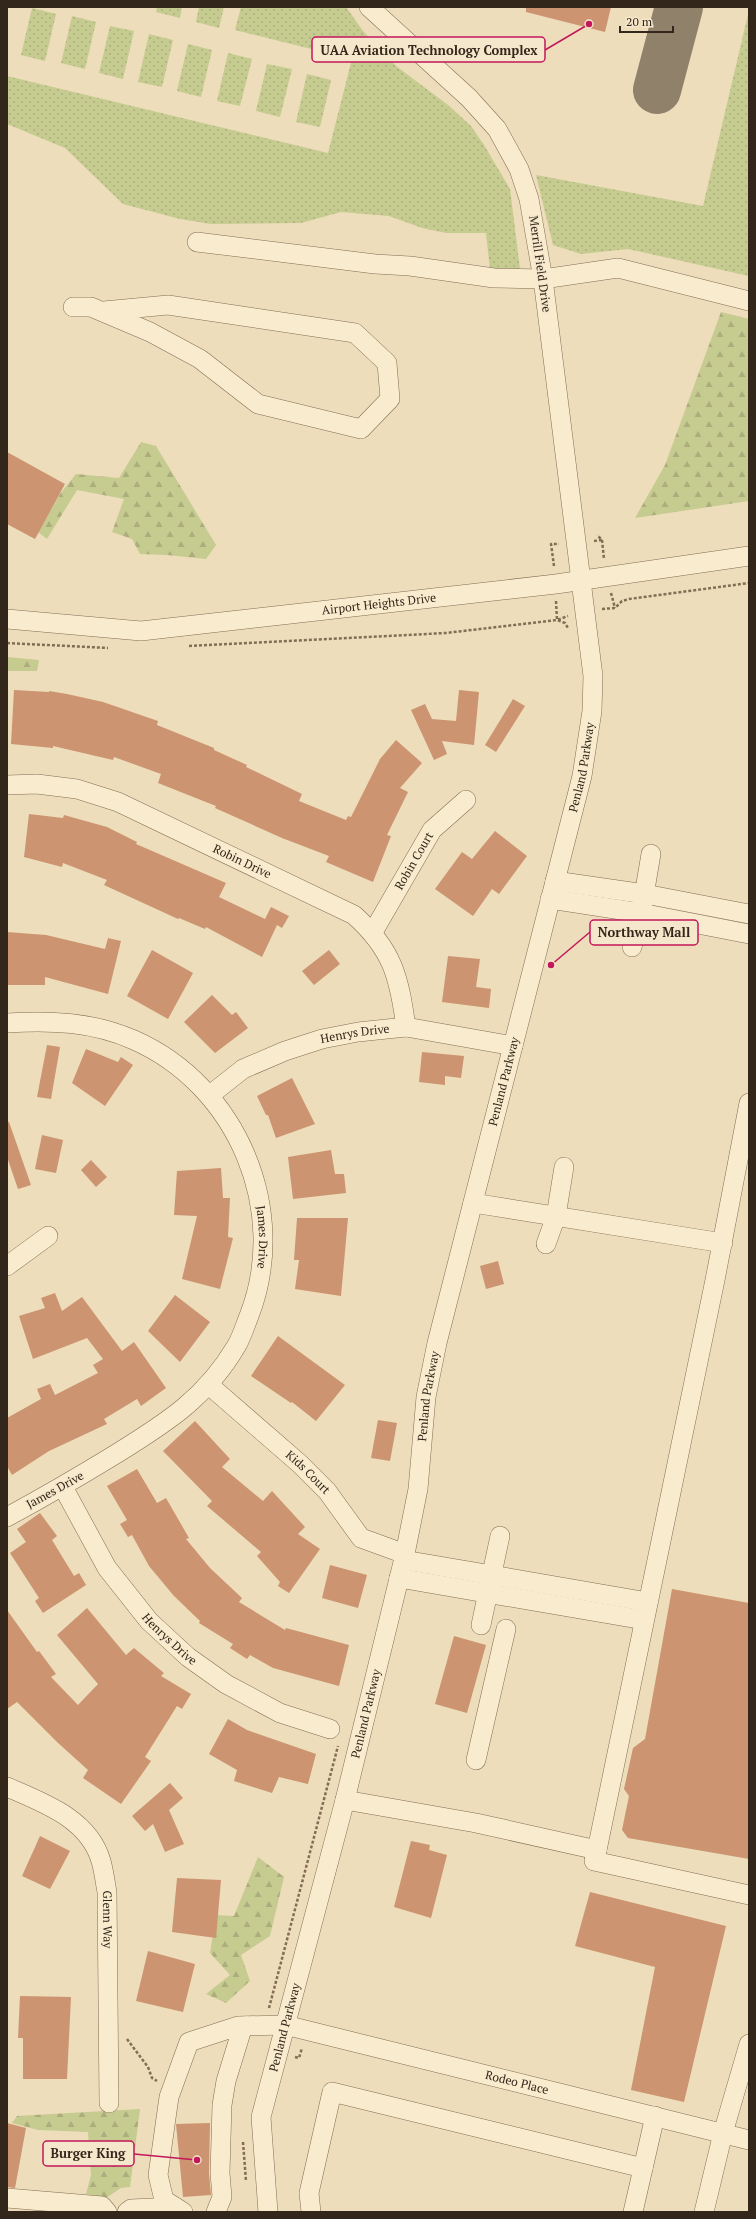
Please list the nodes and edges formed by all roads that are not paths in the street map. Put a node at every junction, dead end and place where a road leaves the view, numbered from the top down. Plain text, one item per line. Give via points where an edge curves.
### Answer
1 (369, 7) edge
2 (197, 242) dead end
3 (543, 279) junction
4 (749, 301) edge
5 (73, 307) dead end
6 (104, 311) junction
7 (749, 556) edge
8 (580, 581) junction
9 (7, 619) edge
10 (7, 785) edge
11 (466, 800) dead end
12 (651, 854) dead end
13 (553, 890) junction
14 (645, 894) junction
15 (641, 913) junction
16 (749, 914) edge
17 (373, 932) junction
18 (749, 934) edge
19 (632, 947) dead end
20 (7, 1024) edge
21 (406, 1027) junction
22 (513, 1046) junction
23 (210, 1095) junction
24 (749, 1103) edge
25 (564, 1167) dead end
26 (473, 1202) junction
27 (556, 1216) junction
28 (48, 1236) dead end
29 (722, 1242) junction
30 (546, 1244) dead end
31 (7, 1266) edge
32 (209, 1385) junction
33 (63, 1487) junction
34 (7, 1516) edge
35 (500, 1536) dead end
36 (403, 1564) junction
37 (490, 1584) junction
38 (646, 1611) junction
39 (482, 1625) dead end
40 (506, 1630) dead end
41 (334, 1736) road end
42 (476, 1760) dead end
43 (7, 1787) edge
44 (345, 1800) junction
45 (597, 1850) junction
46 (749, 1895) edge
47 (246, 2026) junction
48 (285, 2026) junction
49 (749, 2044) edge
50 (110, 2103) dead end
51 (655, 2116) junction
52 (723, 2133) junction
53 (749, 2140) edge
54 (643, 2168) junction
55 (7, 2198) edge
56 (179, 2210) edge
57 (107, 2212) edge
58 (127, 2212) edge
59 (216, 2212) edge
60 (268, 2212) edge
61 (311, 2212) edge
62 (633, 2212) edge
63 (704, 2212) edge

1 - 3 street, Merrill Field Drive via 469,98 497,129 519,169 529,199
2 - 3 street via 494,278
3 - 4 street via 618,268
3 - 8 street, Merrill Field Drive
5 - 6 street via 91,307
6 - 6 street via 168,306 355,333 387,363 390,399 361,429 258,404 200,359
7 - 8 street, Airport Heights Drive
8 - 9 street, Airport Heights Drive via 141,631
8 - 13 street, Penland Parkway via 593,676 592,711 582,776
10 - 17 street, Robin Drive via 37,784 78,789 118,802 354,915
11 - 17 street, Robin Court via 432,830
12 - 14 street
13 - 14 street
13 - 15 street
13 - 22 street, Penland Parkway
14 - 15 street
14 - 16 street
15 - 18 street
15 - 19 street
17 - 21 street, Robin Drive via 387,955 400,986
20 - 23 street, James Drive via 37,1021 69,1022 102,1029 134,1040 164,1056
21 - 22 street, Henrys Drive
21 - 23 street, Henrys Drive via 322,1039 285,1051 244,1069
22 - 26 street, Penland Parkway
23 - 32 street, James Drive via 247,1156 260,1197 264,1240 258,1292 238,1344
24 - 29 street
25 - 27 street
26 - 27 street
26 - 36 street, Penland Parkway via 426,1397 418,1489
27 - 29 street
27 - 30 street
28 - 31 street
29 - 38 street
32 - 33 street, James Drive via 171,1420
32 - 36 street, Kids Court via 300,1464 327,1491 361,1538
33 - 34 street, James Drive
33 - 41 street, Henrys Drive via 106,1568 149,1620 188,1657 226,1684 280,1713
35 - 37 street
36 - 37 street, Kids Court
36 - 44 street, Penland Parkway
37 - 38 street, Kids Court
37 - 39 street
38 - 45 street
40 - 42 street
43 - 50 street, Glenn Way via 57,1810 76,1822 92,1839 101,1860 107,1892
44 - 45 street via 468,1822
44 - 48 street, Penland Parkway
45 - 46 street via 594,1861
47 - 48 street, Rodeo Place
47 - 56 street, Rodeo Place via 238,2026 189,2042 169,2097 158,2175 164,2200
47 - 59 street via 242,2029 226,2081 222,2105 222,2197
48 - 51 street, Rodeo Place
48 - 60 street, Penland Parkway via 261,2117
49 - 52 street
51 - 52 street, Rodeo Place
51 - 54 street
52 - 53 street, Rodeo Place
52 - 63 street
54 - 61 street via 332,2092 309,2193
54 - 62 street
55 - 57 street via 102,2206
56 - 58 street via 131,2209

